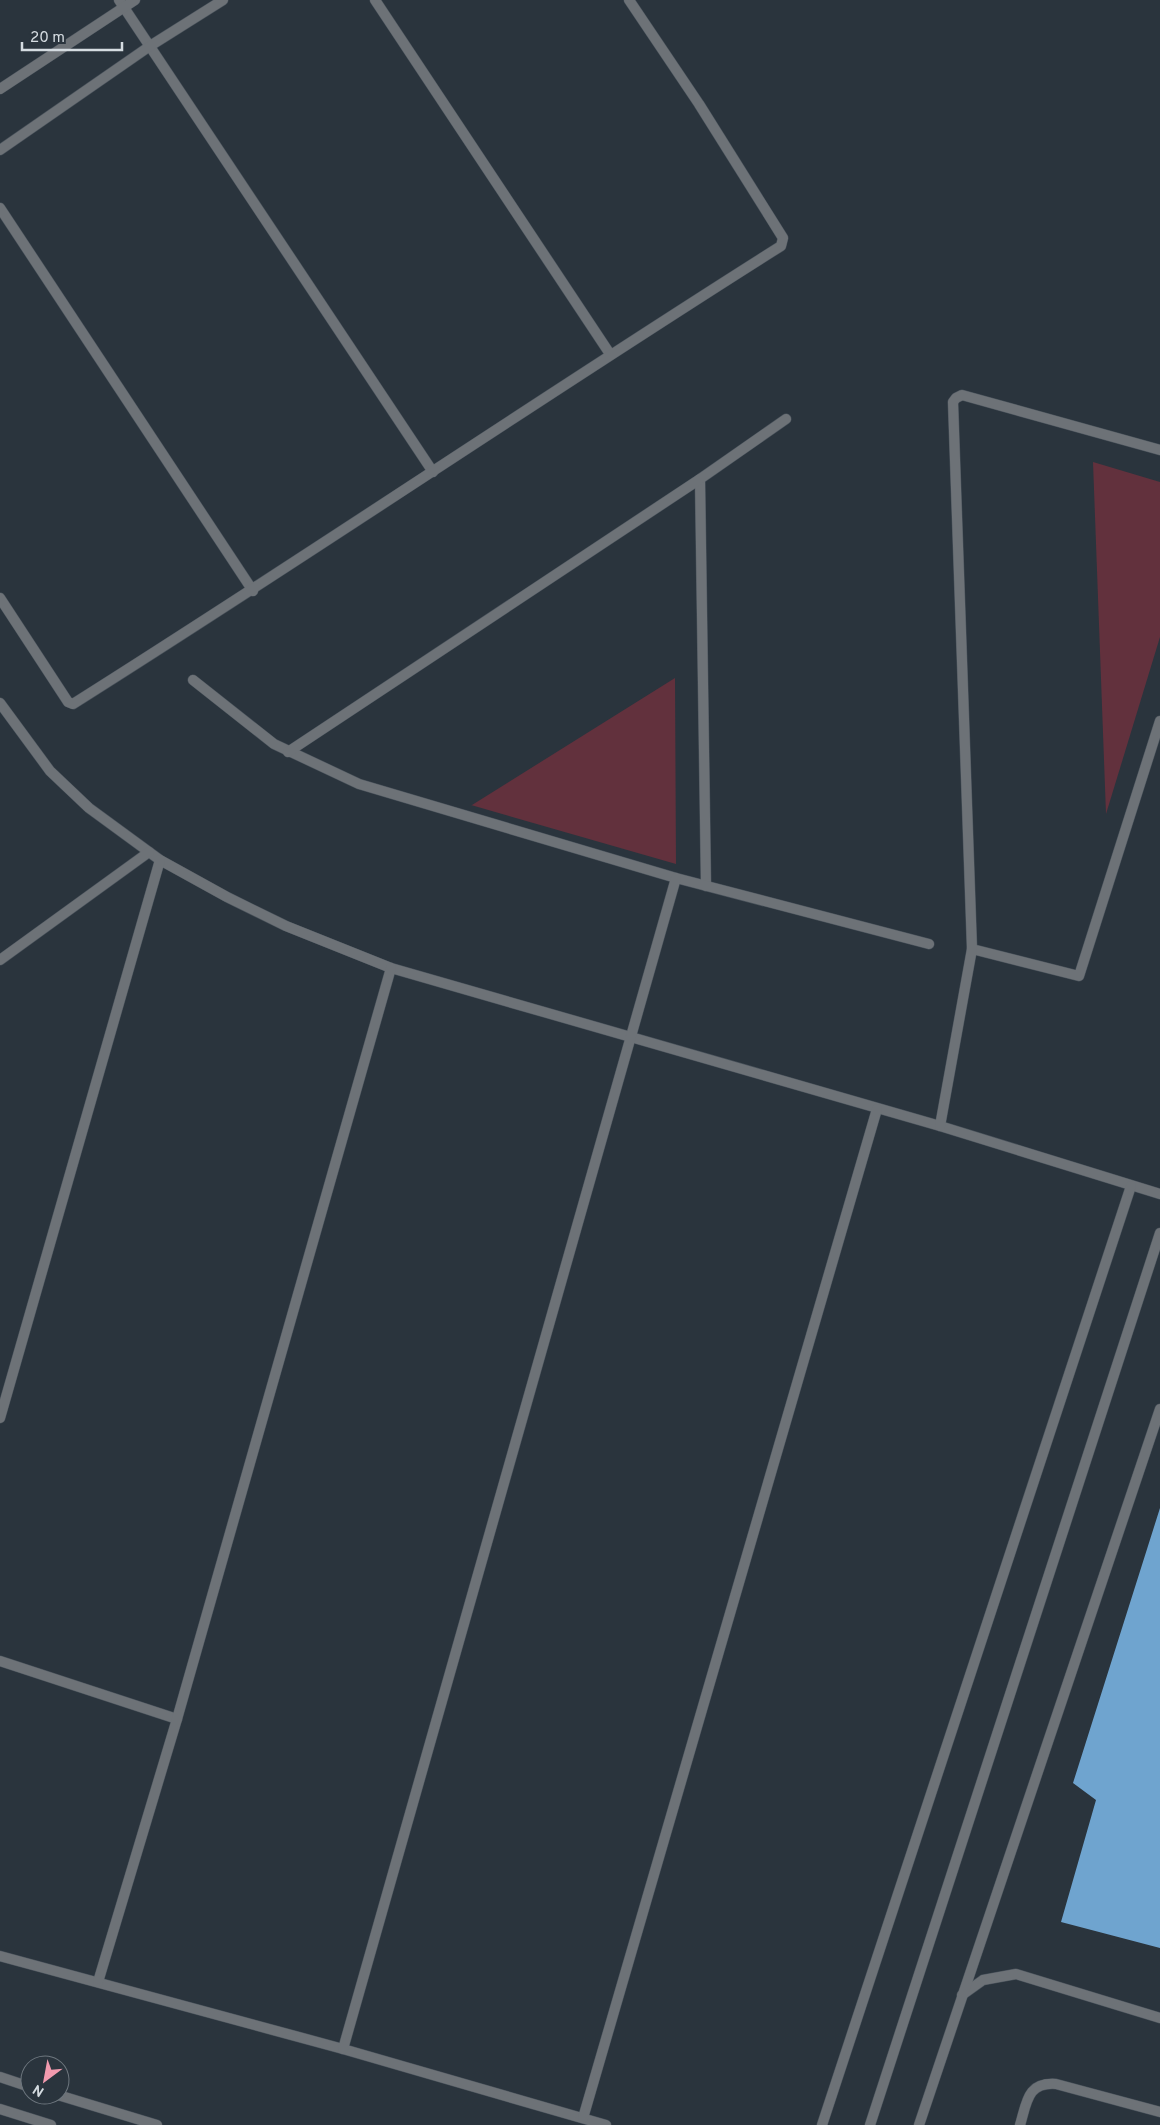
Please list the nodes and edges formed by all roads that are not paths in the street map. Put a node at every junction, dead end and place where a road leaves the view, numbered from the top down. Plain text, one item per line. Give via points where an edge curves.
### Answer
1 (134, 0) edge
2 (223, 0) edge
3 (375, 0) edge
4 (629, 0) edge
5 (122, 3) edge
6 (150, 46) junction
7 (0, 89) edge
8 (0, 150) edge
9 (0, 208) edge
10 (610, 354) junction
11 (786, 419) dead end
12 (1160, 450) edge
13 (433, 472) junction
14 (700, 479) junction
15 (253, 591) junction
16 (0, 598) edge
17 (193, 680) dead end
18 (0, 703) edge
19 (1160, 721) edge
20 (288, 752) junction
21 (149, 852) junction
22 (160, 860) junction
23 (676, 878) junction
24 (706, 886) junction
25 (929, 944) dead end
26 (972, 949) junction
27 (0, 960) edge
28 (391, 968) junction
29 (630, 1038) junction
30 (877, 1109) junction
31 (940, 1126) junction
32 (1131, 1186) junction
33 (1160, 1194) edge
34 (1160, 1234) edge
35 (1160, 1409) edge
36 (0, 1418) edge
37 (0, 1660) edge
38 (177, 1719) junction
39 (0, 1956) edge
40 (98, 1982) junction
41 (962, 1995) junction
42 (1160, 2018) edge
43 (343, 2049) junction
44 (0, 2078) edge
45 (20, 2083) edge
46 (70, 2099) edge
47 (0, 2109) edge
48 (1160, 2112) edge
49 (583, 2118) junction
50 (51, 2125) edge
51 (158, 2125) edge
52 (606, 2125) edge
53 (822, 2125) edge
54 (870, 2125) edge
55 (918, 2125) edge
56 (1020, 2125) edge

1 - 5 street
2 - 6 street
3 - 10 street
4 - 10 street via 699,104 783,242
5 - 6 street
5 - 7 street
6 - 8 street
6 - 13 street
9 - 15 street
10 - 13 street
11 - 14 street
12 - 26 street via 962,395 953,402
13 - 15 street
14 - 20 street
14 - 24 street
15 - 16 street via 73,704 68,702
17 - 20 street via 261,736
18 - 21 street via 50,771 89,808
19 - 26 street via 1079,976
20 - 23 street via 358,784
21 - 22 street
21 - 27 street
22 - 28 street via 286,926
22 - 36 street
23 - 24 street
23 - 29 street
24 - 25 street
26 - 31 street
28 - 29 street
28 - 38 street
29 - 30 street
29 - 43 street
30 - 31 street
30 - 49 street
31 - 32 street
32 - 33 street
32 - 53 street
34 - 54 street
35 - 41 street
37 - 38 street
38 - 40 street
39 - 40 street
40 - 43 street
41 - 42 street via 983,1980 1016,1974
41 - 55 street
43 - 49 street
44 - 45 street
46 - 51 street
47 - 50 street
48 - 56 street via 1043,2083 1034,2088
49 - 52 street

